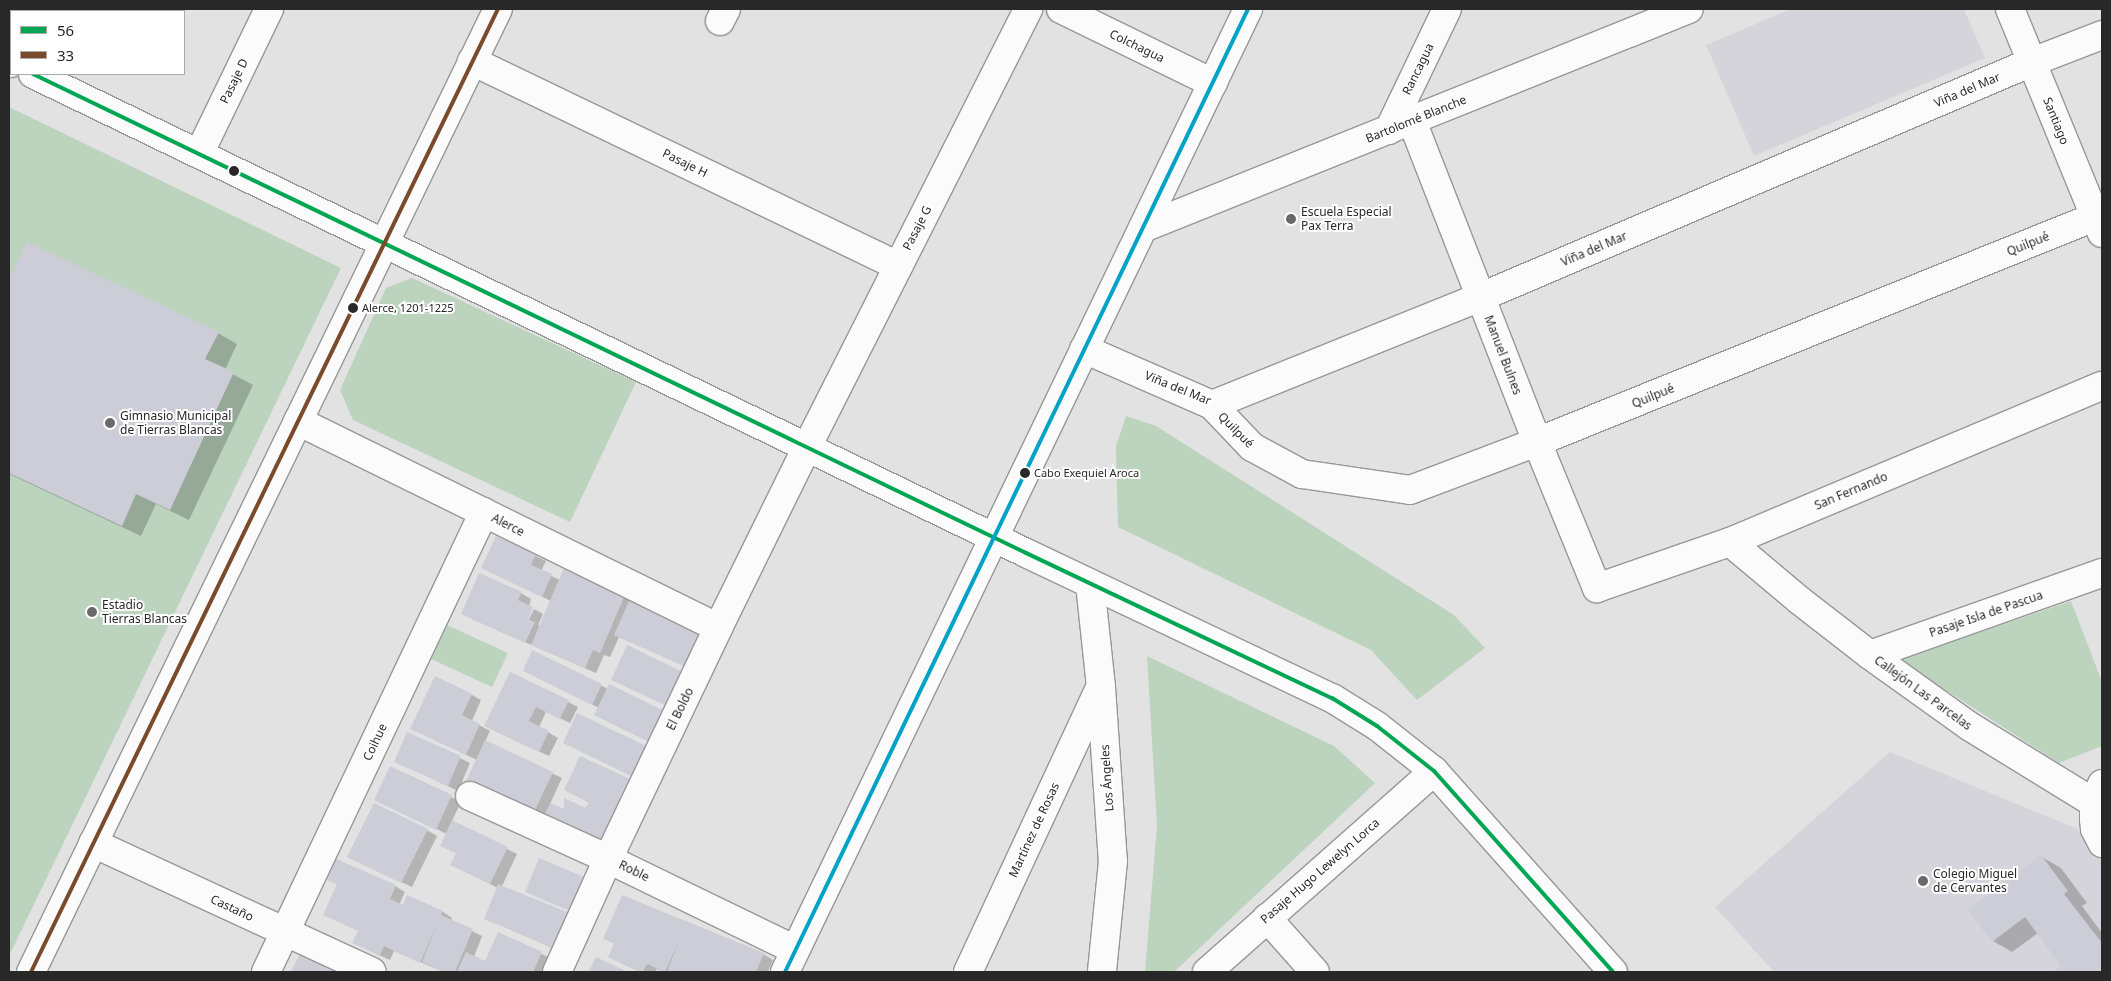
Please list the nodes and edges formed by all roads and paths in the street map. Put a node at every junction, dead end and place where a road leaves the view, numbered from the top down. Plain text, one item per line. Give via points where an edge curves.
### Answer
1 (269, 9) edge
2 (498, 9) edge
3 (1028, 9) edge
4 (1061, 9) edge
5 (1248, 9) edge
6 (1447, 9) edge
7 (1689, 9) edge
8 (2010, 9) edge
9 (1635, 20) edge
10 (2102, 35) edge
11 (472, 61) junction
12 (2032, 62) junction
13 (35, 75) edge
14 (1212, 82) junction
15 (1401, 125) junction
16 (199, 154) junction
17 (2100, 221) edge
18 (1143, 228) junction
19 (384, 243) junction
20 (898, 266) junction
21 (1481, 297) junction
22 (1084, 349) junction
23 (2102, 386) edge
24 (1212, 405) junction
25 (298, 421) junction
26 (1537, 442) junction
27 (807, 447) junction
28 (484, 512) junction
29 (994, 538) junction
30 (1730, 542) junction
31 (2102, 573) edge
32 (1090, 584) junction
33 (1597, 588) joint
34 (718, 628) junction
35 (1870, 655) junction
36 (1101, 687) junction
37 (1434, 770) junction
38 (2098, 793) edge
39 (470, 796) dead end
40 (93, 843) junction
41 (2102, 843) edge
42 (608, 859) junction
43 (1267, 918) junction
44 (285, 932) junction
45 (790, 961) edge
46 (31, 972) edge
47 (266, 972) edge
48 (372, 972) edge
49 (557, 972) edge
50 (968, 972) edge
51 (1102, 972) edge
52 (1207, 972) edge
53 (1315, 972) edge
54 (1613, 972) edge

1 - 16 street, Pasaje D
2 - 11 street
3 - 20 street, Pasaje G
4 - 14 street, Colchagua
5 - 14 street
6 - 15 street, Rancagua
7 - 9 street, Bartolomé Blanche
8 - 12 street, Santiago
9 - 15 street, Bartolomé Blanche
10 - 12 street, Viña del Mar
11 - 19 street
11 - 20 street, Pasaje H
12 - 17 street, Santiago
12 - 21 street, Viña del Mar
13 - 16 street
14 - 18 street
15 - 18 street, Bartolomé Blanche
15 - 21 street, Manuel Bulnes
16 - 19 street
17 - 26 street, Quilpué
18 - 22 street
19 - 25 street
19 - 27 street
20 - 27 street, Pasaje G
21 - 24 street, Viña del Mar
21 - 26 street, Manuel Bulnes
22 - 24 street, Viña del Mar
22 - 29 street
23 - 30 street, San Fernando
24 - 26 street, Quilpué via 1252,448 1302,474 1410,490
25 - 28 street, Alerce
25 - 40 street
26 - 33 street, Manuel Bulnes
27 - 29 street
27 - 34 street, El Boldo
28 - 34 street, Alerce
28 - 44 street, Coihue
29 - 32 street
29 - 45 street
30 - 33 street, San Fernando
30 - 35 street, Callejón Las Parcelas
31 - 35 street, Pasaje Isla de Pascua
32 - 36 street, Los Ángeles
32 - 37 street via 1332,698 1377,726
34 - 42 street, El Boldo
35 - 38 street, Callejón Las Parcelas via 1969,726
36 - 50 street, Martínez de Rosas
36 - 51 street, Los Ángeles via 1114,860
37 - 43 street, Pasaje Hugo Lewelyn Lorca
37 - 54 street
38 - 41 street, Callejón Las Parcelas via 2095,829
39 - 42 street, Roble
40 - 44 street, Castaño
40 - 46 street
42 - 45 street, Roble
42 - 49 street, El Boldo
43 - 52 street, Pasaje Hugo Lewelyn Lorca
43 - 53 street
44 - 47 street, Coihue
44 - 48 street, Castaño

